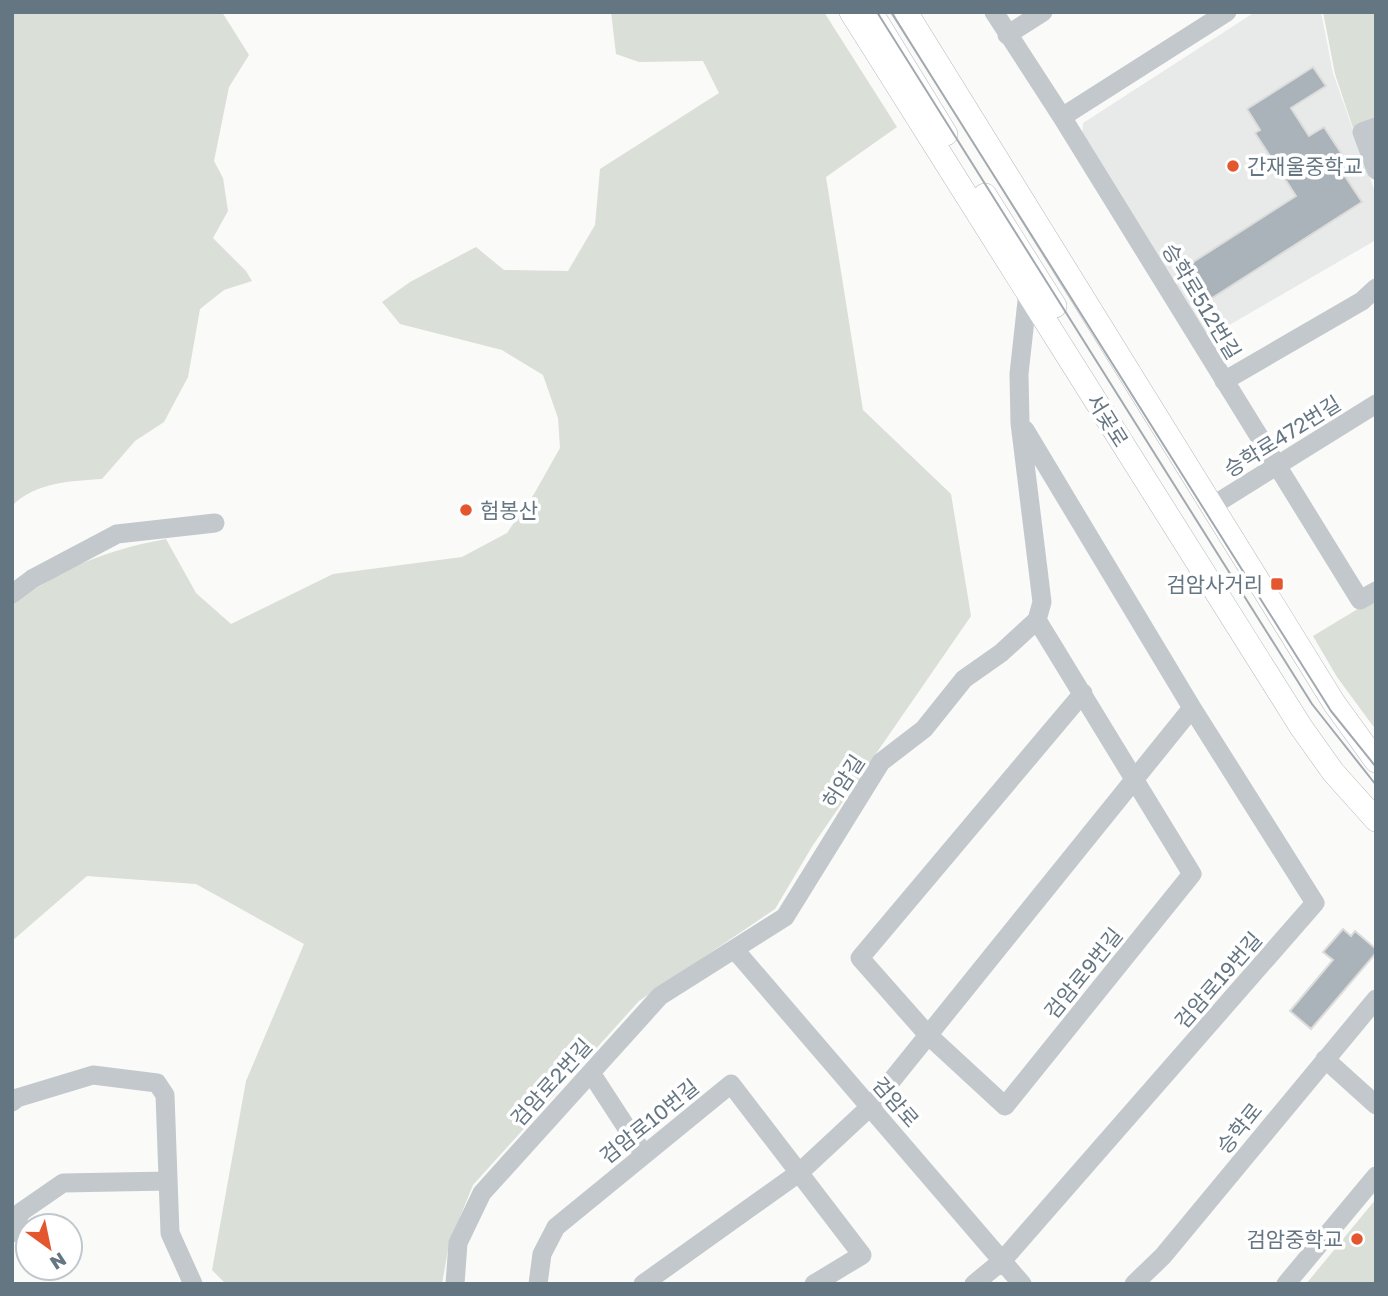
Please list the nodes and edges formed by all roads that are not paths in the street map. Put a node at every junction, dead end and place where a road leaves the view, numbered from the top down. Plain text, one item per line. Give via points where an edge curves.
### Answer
1 (851, 12) edge
2 (871, 12) edge
3 (906, 12) edge
4 (993, 12) edge
5 (1043, 12) edge
6 (1227, 12) edge
7 (1007, 34) junction
8 (1062, 117) junction
9 (1376, 127) edge
10 (1376, 170) edge
11 (1376, 288) edge
12 (1028, 292) junction
13 (1224, 381) junction
14 (1375, 405) edge
15 (1020, 423) junction
16 (1276, 467) junction
17 (1212, 506) junction
18 (215, 523) dead end
19 (1376, 591) edge
20 (12, 594) edge
21 (1037, 620) junction
22 (1083, 693) junction
23 (1192, 708) junction
24 (1376, 761) edge
25 (1135, 778) junction
26 (1376, 805) edge
27 (1376, 820) edge
28 (735, 950) junction
29 (1376, 999) edge
30 (928, 1035) junction
31 (1325, 1059) junction
32 (591, 1073) junction
33 (12, 1102) edge
34 (1376, 1105) edge
35 (871, 1106) junction
36 (643, 1153) junction
37 (800, 1172) junction
38 (1376, 1176) edge
39 (168, 1181) junction
40 (12, 1233) edge
41 (1002, 1261) junction
42 (185, 1282) edge
43 (455, 1284) edge
44 (538, 1284) edge
45 (643, 1284) edge
46 (814, 1284) edge
47 (974, 1284) edge
48 (1021, 1284) edge
49 (1134, 1284) edge
50 (1286, 1284) edge

1 - 12 main road, 서곶로
2 - 26 main road, 서곶로 via 1250,627 1325,741
3 - 17 main road, 서곶로
4 - 7 street, 승학로512번길
5 - 7 street
6 - 8 street
7 - 8 street, 승학로512번길
8 - 13 street, 승학로512번길
9 - 10 street via 1362,132
11 - 13 street
12 - 15 street via 1019,374
12 - 27 main road, 서곶로 via 1301,727
13 - 16 street, 승학로512번길
14 - 16 street, 승학로472번길
15 - 21 street via 1042,602
15 - 23 street
16 - 17 street, 승학로472번길
16 - 19 street, 승학로512번길 via 1360,600
17 - 24 main road, 서곶로 via 1334,703
18 - 20 street via 117,534
21 - 22 street
21 - 28 street, 허암길 via 964,680 924,729 881,762 785,917
22 - 25 street
22 - 30 street, 검암로9번길 via 860,958
23 - 25 street
23 - 41 street, 검암로19번길 via 1315,904
25 - 30 street
25 - 30 street, 검암로9번길 via 1192,874 1005,1106
28 - 32 street, 검암로2번길 via 660,996
28 - 35 street, 검암로
29 - 31 street, 승학로
30 - 35 street
31 - 34 street
31 - 49 street, 승학로 via 1163,1256
32 - 36 street
32 - 43 street, 검암로2번길 via 482,1193 458,1243
33 - 39 street via 93,1075 156,1083 165,1095
35 - 37 street
35 - 41 street, 검암로
36 - 37 street, 검암로10번길 via 731,1084
36 - 44 street, 검암로10번길 via 556,1227 542,1254
37 - 45 street
37 - 46 street, 검암로10번길 via 862,1255
38 - 50 street
39 - 40 street via 63,1184 21,1212
39 - 42 street via 170,1233
41 - 47 street
41 - 48 street, 검암로

